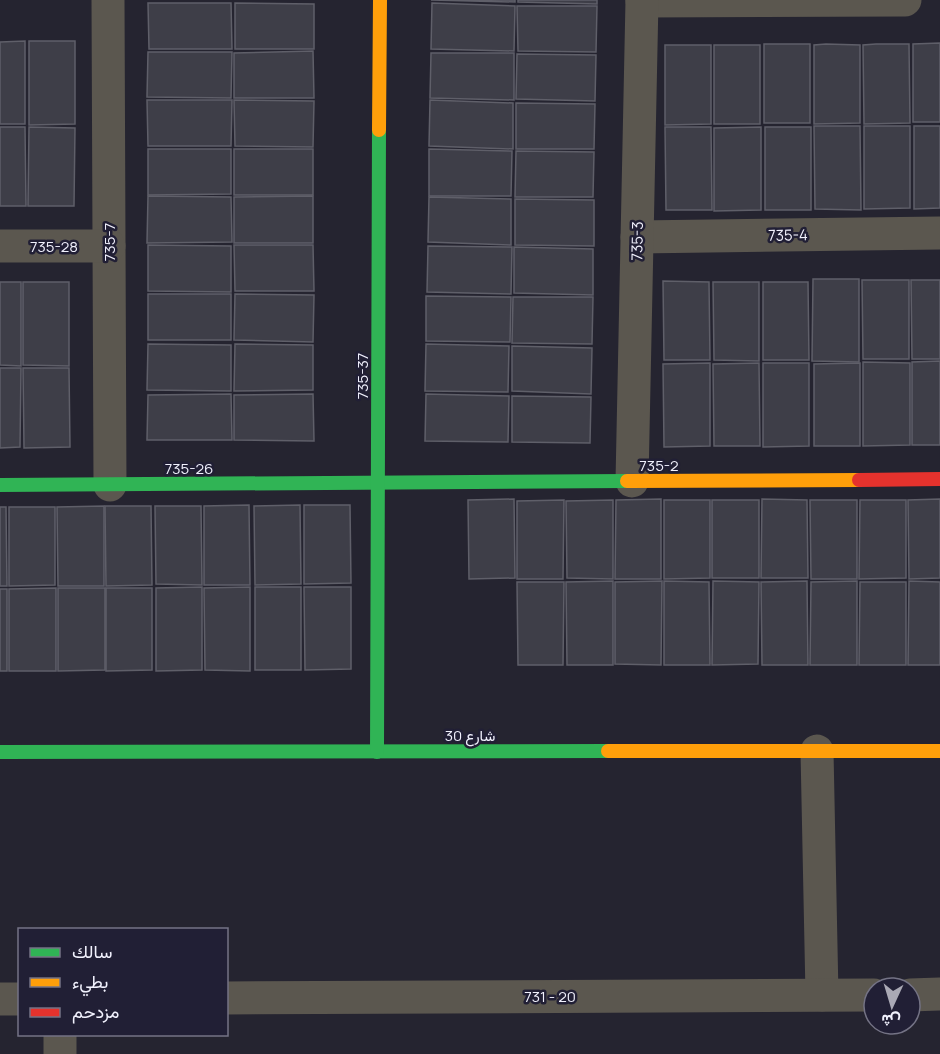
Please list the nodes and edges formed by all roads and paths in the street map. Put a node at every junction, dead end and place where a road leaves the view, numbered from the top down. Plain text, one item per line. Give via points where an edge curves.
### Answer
1 (108, 0) edge
2 (380, 0) edge
3 (905, 0) edge
4 (642, 1) edge
5 (940, 232) edge
6 (637, 237) junction
7 (0, 246) edge
8 (109, 246) junction
9 (940, 479) edge
10 (632, 482) junction
11 (378, 483) junction
12 (0, 485) edge
13 (110, 485) junction
14 (817, 751) junction
15 (940, 751) edge
16 (0, 752) edge
17 (377, 752) junction
18 (940, 994) edge
19 (822, 995) junction
20 (862, 995) edge
21 (922, 995) edge
22 (228, 998) edge
23 (0, 999) edge
24 (18, 999) edge
25 (60, 1036) edge
26 (60, 1054) edge

1 - 8 street, 735-7
2 - 11 street, 735-37
3 - 4 street
4 - 6 street, 735-3
5 - 6 street, 735-4
6 - 10 street, 735-3
7 - 8 street, 735-28
8 - 13 street, 735-7
9 - 10 street, 735-2
10 - 11 street, 735-2
11 - 13 street, 735-26
11 - 17 street, 735-37
12 - 13 street, 735-26
14 - 15 street, شارع 30
14 - 17 street, شارع 30
14 - 19 street
16 - 17 street, شارع 30
18 - 21 street
19 - 20 street, 731 - 20
19 - 22 street, 731 - 20
23 - 24 street
25 - 26 street

